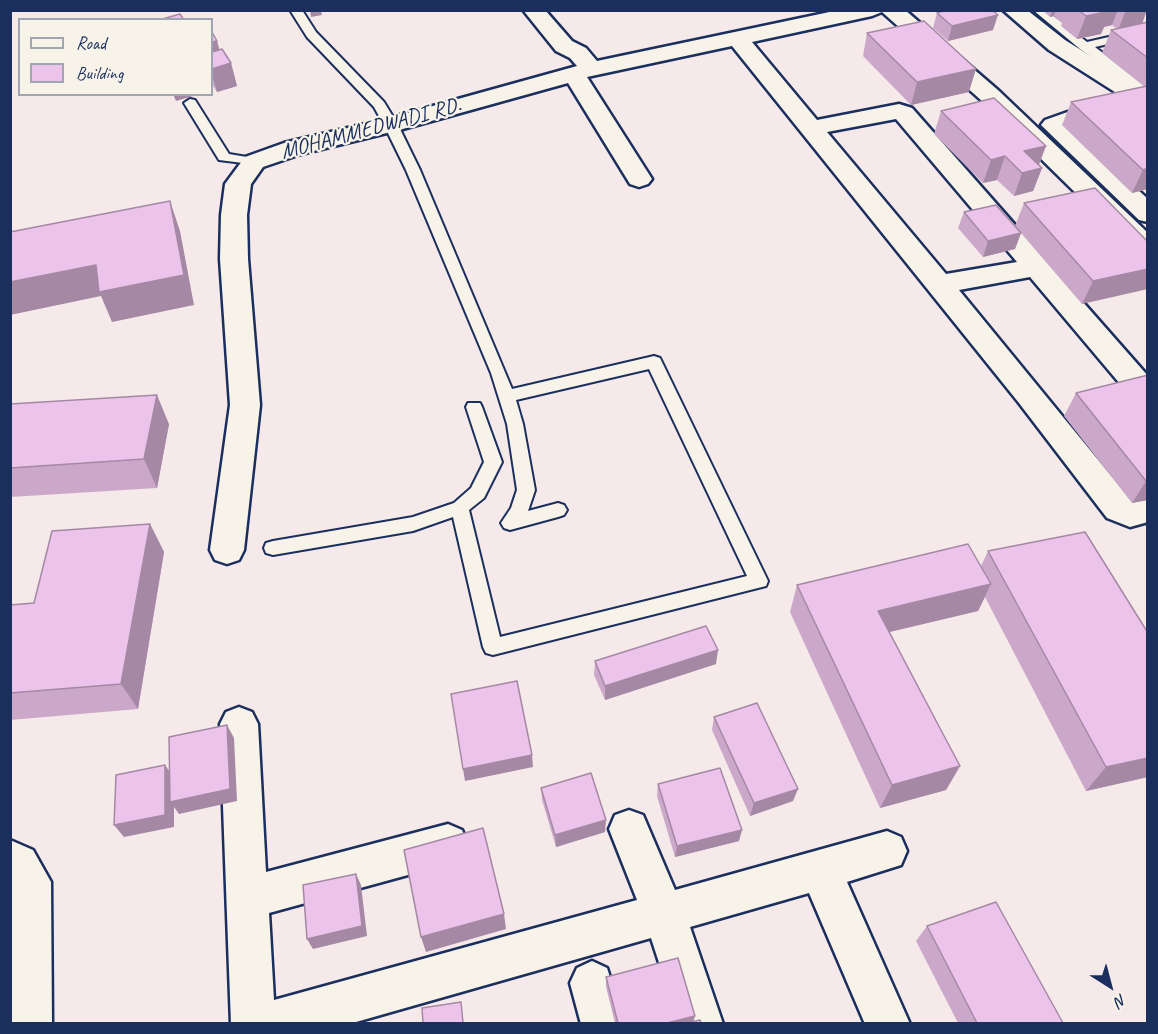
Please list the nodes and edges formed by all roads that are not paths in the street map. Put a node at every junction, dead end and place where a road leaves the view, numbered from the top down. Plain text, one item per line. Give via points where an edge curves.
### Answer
1 (296, 10) edge
2 (533, 10) edge
3 (872, 10) edge
4 (891, 10) edge
5 (1013, 10) edge
6 (1038, 10) edge
7 (1145, 25) edge
8 (738, 39) junction
9 (1084, 46) junction
10 (581, 71) junction
11 (1144, 97) edge
12 (190, 103) dead end
13 (391, 125) junction
14 (812, 128) junction
15 (255, 162) junction
16 (639, 179) dead end
17 (1148, 214) edge
18 (1148, 249) edge
19 (1037, 267) junction
20 (939, 284) junction
21 (1144, 387) edge
22 (506, 396) junction
23 (474, 407) dead end
24 (460, 508) junction
25 (1148, 509) edge
26 (558, 510) dead end
27 (273, 548) dead end
28 (226, 550) dead end
29 (239, 724) dead end
30 (628, 830) dead end
31 (474, 837) edge
32 (887, 851) dead end
33 (10, 860) edge
34 (820, 870) junction
35 (247, 898) junction
36 (664, 914) junction
37 (30, 1023) edge
38 (253, 1023) edge
39 (269, 1023) edge
40 (701, 1023) edge
41 (888, 1023) edge

1 - 13 lane via 311,34 379,105
2 - 10 street via 564,46 563,55
3 - 8 street, MOHAMMEDWADI RD.
4 - 18 street via 928,39 992,111
5 - 11 street via 1057,45
6 - 9 lane
7 - 9 lane
8 - 10 street, MOHAMMEDWADI RD.
8 - 14 street
9 - 11 lane
10 - 13 street, MOHAMMEDWADI RD.
10 - 16 street
11 - 17 street via 1053,125
12 - 15 lane via 224,157
13 - 15 street, MOHAMMEDWADI RD. via 293,148
13 - 22 lane
14 - 19 street via 899,111 928,125
14 - 20 street
15 - 28 street, MOHAMMEDWADI RD. via 238,184 234,215 245,405
19 - 20 street
19 - 21 street
20 - 25 street via 1119,509 1130,514
22 - 24 lane via 654,362 759,581 494,647
22 - 26 lane via 526,490 510,523
23 - 24 lane via 493,462 478,493
24 - 27 lane via 413,524
29 - 35 street
30 - 36 street
31 - 35 street
32 - 34 street
33 - 37 street via 19,864 30,882
34 - 36 street
34 - 41 street
35 - 38 street
36 - 39 street
36 - 40 street

